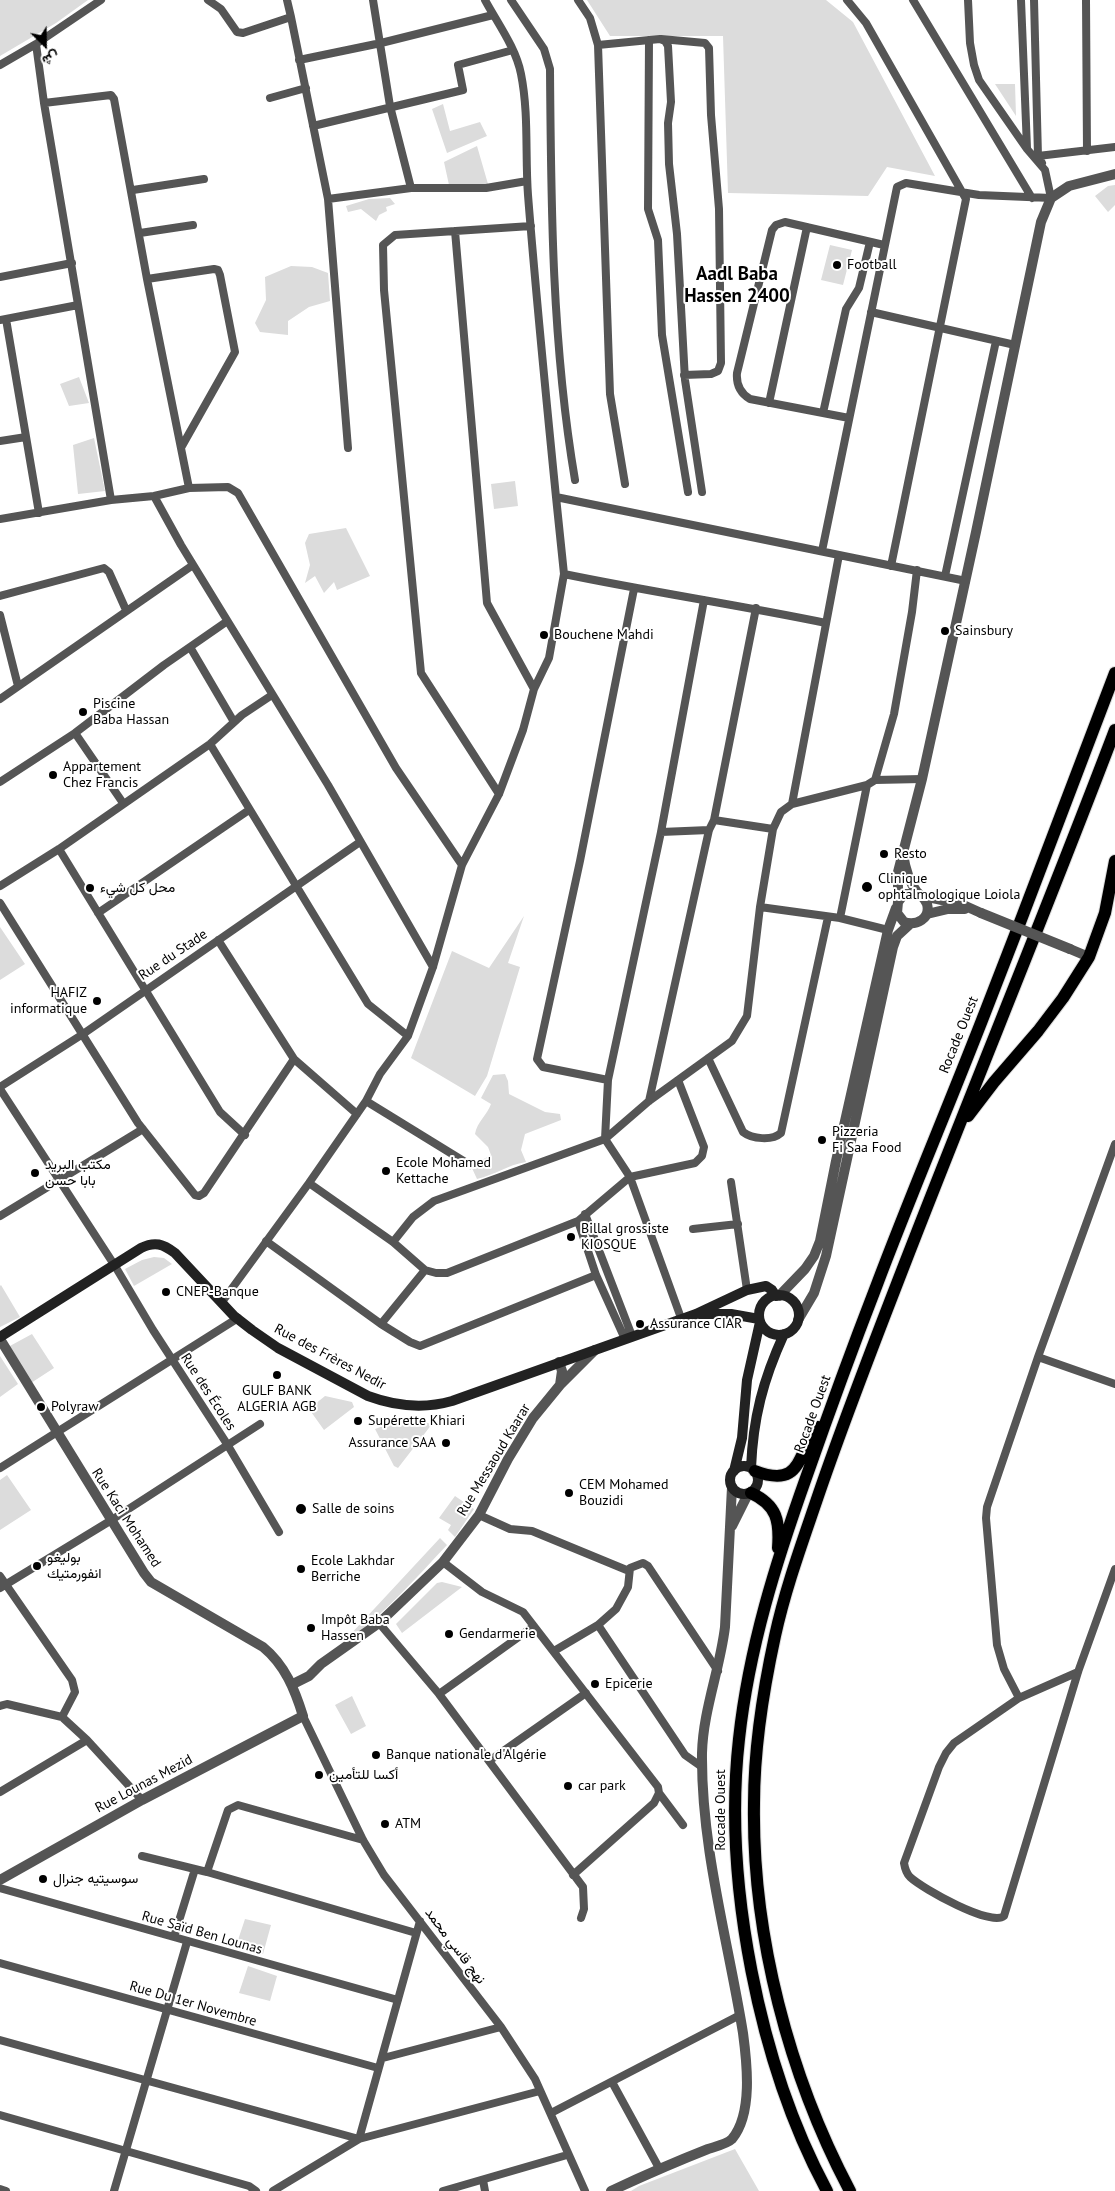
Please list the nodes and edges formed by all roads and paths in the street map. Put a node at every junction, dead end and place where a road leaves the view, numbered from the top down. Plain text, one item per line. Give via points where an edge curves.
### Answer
1 (101, 0) edge
2 (208, 0) edge
3 (287, 0) edge
4 (373, 0) edge
5 (484, 0) edge
6 (511, 0) edge
7 (578, 0) edge
8 (913, 0) edge
9 (968, 0) edge
10 (1021, 0) edge
11 (1034, 0) edge
12 (1086, 0) edge
13 (851, 2) edge
14 (493, 15) junction
15 (291, 17) junction
16 (660, 39) junction
17 (649, 40) junction
18 (381, 43) junction
19 (36, 44) junction
20 (598, 45) junction
21 (512, 50) junction
22 (299, 60) junction
23 (0, 65) edge
24 (306, 88) junction
25 (270, 98) dead end
26 (44, 103) junction
27 (390, 106) junction
28 (313, 126) junction
29 (1115, 147) edge
30 (1027, 149) junction
31 (1087, 152) junction
32 (1038, 156) junction
33 (1045, 170) junction
34 (1115, 174) edge
35 (204, 179) dead end
36 (527, 182) junction
37 (411, 188) junction
38 (133, 190) junction
39 (964, 193) junction
40 (1032, 198) junction
41 (1050, 198) junction
42 (328, 199) junction
43 (194, 225) dead end
44 (530, 226) junction
45 (807, 227) junction
46 (455, 231) junction
47 (140, 233) junction
48 (870, 242) junction
49 (884, 245) junction
50 (72, 263) junction
51 (0, 277) edge
52 (147, 279) junction
53 (78, 305) junction
54 (871, 312) junction
55 (3, 320) edge
56 (941, 328) junction
57 (996, 341) junction
58 (1015, 345) junction
59 (684, 375) junction
60 (770, 403) junction
61 (823, 413) junction
62 (849, 418) junction
63 (26, 437) junction
64 (0, 441) edge
65 (182, 446) junction
66 (348, 448) dead end
67 (575, 480) dead end
68 (625, 484) dead end
69 (189, 488) junction
70 (688, 492) dead end
71 (702, 492) dead end
72 (154, 496) junction
73 (556, 497) junction
74 (111, 500) junction
75 (39, 513) junction
76 (0, 519) edge
77 (822, 551) junction
78 (839, 555) junction
79 (193, 565) junction
80 (891, 566) junction
81 (916, 570) junction
82 (564, 574) junction
83 (946, 576) junction
84 (966, 581) junction
85 (634, 589) junction
86 (0, 596) edge
87 (704, 600) junction
88 (756, 608) junction
89 (126, 610) junction
90 (0, 615) edge
91 (226, 622) junction
92 (826, 623) junction
93 (190, 647) junction
94 (1115, 673) edge
95 (18, 686) junction
96 (534, 689) junction
97 (272, 695) junction
98 (0, 698) edge
99 (234, 722) junction
100 (1115, 730) edge
101 (75, 733) junction
102 (210, 744) junction
103 (922, 779) junction
104 (875, 780) junction
105 (0, 782) edge
106 (867, 785) junction
107 (499, 794) junction
108 (123, 803) junction
109 (792, 804) junction
110 (249, 810) junction
111 (714, 820) junction
112 (773, 828) junction
113 (709, 830) junction
114 (661, 832) junction
115 (360, 842) junction
116 (59, 849) junction
117 (903, 853) junction
118 (1115, 861) edge
119 (462, 865) junction
120 (0, 886) edge
121 (295, 887) junction
122 (920, 895) junction
123 (0, 903) edge
124 (897, 905) junction
125 (760, 908) junction
126 (976, 911) junction
127 (98, 914) junction
128 (926, 914) junction
129 (828, 917) junction
130 (840, 918) junction
131 (910, 924) junction
132 (888, 930) junction
133 (218, 940) junction
134 (1089, 957) junction
135 (433, 967) junction
136 (145, 989) junction
137 (83, 1034) junction
138 (408, 1036) junction
139 (708, 1058) junction
140 (294, 1059) junction
141 (608, 1080) junction
142 (678, 1080) junction
143 (0, 1088) edge
144 (649, 1100) junction
145 (366, 1101) junction
146 (357, 1114) junction
147 (958, 1128) junction
148 (144, 1129) junction
149 (244, 1135) junction
150 (605, 1139) junction
151 (1115, 1144) edge
152 (470, 1165) dead end
153 (630, 1177) junction
154 (60, 1181) junction
155 (731, 1182) dead end
156 (309, 1183) junction
157 (585, 1214) junction
158 (0, 1216) edge
159 (578, 1221) junction
160 (738, 1224) junction
161 (693, 1229) dead end
162 (266, 1241) junction
163 (393, 1242) junction
164 (115, 1266) junction
165 (425, 1270) junction
166 (596, 1275) junction
167 (747, 1290) junction
168 (777, 1296) junction
169 (222, 1302) junction
170 (696, 1314) junction
171 (238, 1318) junction
172 (681, 1318) junction
173 (759, 1320) junction
174 (798, 1320) junction
175 (381, 1324) junction
176 (784, 1334) junction
177 (0, 1338) edge
178 (629, 1338) junction
179 (596, 1349) junction
180 (171, 1357) junction
181 (1038, 1357) junction
182 (559, 1362) junction
183 (1115, 1384) edge
184 (560, 1385) junction
185 (826, 1421) junction
186 (260, 1424) dead end
187 (57, 1433) junction
188 (227, 1444) junction
189 (0, 1468) edge
190 (753, 1469) junction
191 (734, 1471) junction
192 (732, 1487) junction
193 (749, 1493) junction
194 (480, 1515) junction
195 (110, 1521) junction
196 (279, 1532) dead end
197 (730, 1534) junction
198 (443, 1562) junction
199 (777, 1562) junction
200 (1115, 1569) edge
201 (629, 1571) junction
202 (0, 1576) edge
203 (3, 1586) edge
204 (380, 1623) junction
205 (598, 1625) junction
206 (534, 1626) junction
207 (554, 1651) junction
208 (718, 1671) junction
209 (1078, 1672) junction
210 (293, 1684) junction
211 (586, 1693) junction
212 (439, 1694) junction
213 (1019, 1698) junction
214 (0, 1706) edge
215 (303, 1716) junction
216 (62, 1717) junction
217 (87, 1740) junction
218 (489, 1761) junction
219 (702, 1767) junction
220 (0, 1792) edge
221 (659, 1793) junction
222 (142, 1800) junction
223 (683, 1824) dead end
224 (363, 1840) junction
225 (142, 1856) dead end
226 (195, 1869) junction
227 (207, 1872) junction
228 (574, 1874) junction
229 (0, 1880) edge
230 (0, 1888) edge
231 (581, 1918) dead end
232 (420, 1921) junction
233 (416, 1933) junction
234 (174, 1937) junction
235 (187, 1942) junction
236 (0, 1963) edge
237 (398, 2000) junction
238 (167, 2010) junction
239 (740, 2015) junction
240 (501, 2028) junction
241 (0, 2040) edge
242 (383, 2058) junction
243 (378, 2068) junction
244 (146, 2082) junction
245 (612, 2082) junction
246 (540, 2090) junction
247 (551, 2113) junction
248 (0, 2115) edge
249 (359, 2139) junction
250 (126, 2151) junction
251 (567, 2155) junction
252 (659, 2168) junction
253 (483, 2180) junction
254 (0, 2189) edge
255 (6, 2191) edge
256 (114, 2191) edge
257 (256, 2191) edge
258 (273, 2191) edge
259 (443, 2191) edge
260 (485, 2191) edge
261 (585, 2191) edge
262 (611, 2191) edge
263 (827, 2191) edge
264 (850, 2191) edge

1 - 19 street
2 - 15 street via 221,9 237,32
3 - 15 street
4 - 18 street
5 - 14 street
6 - 67 street via 544,49 550,70 551,215 563,390
7 - 20 street via 590,18
8 - 40 street
9 - 30 street via 970,43 979,80
10 - 30 street
11 - 32 street
12 - 31 street
13 - 39 street
14 - 18 street
14 - 21 street
15 - 22 street
16 - 17 street
16 - 59 street via 667,44 670,72 669,164 678,234
16 - 59 street via 705,44 709,48 719,209 721,363 718,371 712,374
17 - 20 street
17 - 70 street via 648,209 658,240 662,335
18 - 22 street
18 - 27 street
19 - 23 street
19 - 26 street
20 - 68 street via 610,394
21 - 27 street via 458,64 463,90
21 - 36 street via 521,73 525,99
22 - 24 street
24 - 25 street
24 - 28 street
26 - 38 street via 113,96
26 - 50 street
27 - 28 street
27 - 37 street
28 - 42 street
29 - 31 street
30 - 33 street
31 - 32 street
32 - 33 street
33 - 41 street
34 - 41 street via 1069,186
35 - 38 street
36 - 37 street via 486,188
36 - 44 street
37 - 42 street
38 - 47 street
39 - 40 street
39 - 49 street via 909,183 900,185 896,190
39 - 56 street via 966,204
40 - 41 street
41 - 58 street via 1040,222
42 - 66 street
43 - 47 street
44 - 46 street
44 - 73 street
45 - 48 street
45 - 60 street
45 - 60 street via 782,222 772,230 737,374 743,394 750,399
46 - 96 street via 487,603
46 - 107 street via 395,236 383,245 384,290 421,674
47 - 52 street
48 - 49 street
48 - 61 street via 859,288 846,309
49 - 54 street
50 - 51 street
50 - 53 street
52 - 65 street
52 - 65 street via 214,269 220,275 235,352
53 - 55 street
53 - 74 street
54 - 56 street
54 - 62 street
55 - 63 street
56 - 57 street
56 - 80 street
57 - 58 street
57 - 83 street
58 - 84 street
59 - 71 street
60 - 61 street
61 - 62 street
62 - 77 street
63 - 64 street
63 - 75 street
65 - 69 street
69 - 72 street
69 - 119 street via 228,487 238,493 396,768
72 - 74 street
72 - 79 street
73 - 77 street
73 - 82 street
74 - 75 street
75 - 76 street
77 - 78 street
78 - 80 street
78 - 92 street
79 - 89 street
79 - 91 street
80 - 81 street
81 - 83 street
81 - 104 street via 894,714
82 - 85 street
82 - 96 street via 549,658
83 - 84 street
84 - 103 street
85 - 87 street
85 - 141 street via 537,1059 543,1067
86 - 89 street via 104,568 109,572
87 - 88 street
87 - 114 street
88 - 92 street
88 - 111 street
89 - 95 street
90 - 95 street
91 - 93 street
91 - 97 street
92 - 109 street
93 - 99 street
93 - 101 street
94 - 185 highway, Rocade Ouest
95 - 98 street
96 - 107 street via 523,730
97 - 99 street
97 - 115 street
99 - 102 street
100 - 147 highway
101 - 105 street
101 - 108 street
102 - 108 street
102 - 110 street
103 - 104 street
103 - 117 street
104 - 106 street
106 - 109 street
106 - 130 street
107 - 119 street
108 - 116 street
109 - 112 street via 780,812
110 - 121 street
110 - 127 street
111 - 112 street
111 - 113 street
112 - 125 street
113 - 114 street
113 - 144 street
114 - 141 street
115 - 121 street, Rue du Stade
115 - 135 street
116 - 120 street
116 - 127 street
117 - 122 street via 910,878
117 - 124 street via 896,882
118 - 134 highway via 1105,913
119 - 135 street
121 - 133 street, Rue du Stade
121 - 138 street via 368,1004
122 - 124 street via 914,892 904,894
122 - 126 street via 961,904
122 - 128 street via 927,902
123 - 137 street
124 - 131 street via 900,918
124 - 132 street
125 - 129 street
125 - 139 street via 747,1016 732,1041
126 - 128 street via 948,910
126 - 134 street, bridge
127 - 136 street
128 - 131 street via 922,920
129 - 130 street
129 - 139 street via 781,1133 767,1138 748,1136 743,1132
130 - 132 street
131 - 174 street via 897,936 893,947 826,1256 814,1293
132 - 168 street via 820,1241 806,1269
133 - 136 street, Rue du Stade
133 - 140 street
134 - 147 highway via 1038,1031
135 - 138 street
136 - 137 street, Rue du Stade
136 - 149 street via 220,1112
137 - 143 street, Rue du Stade
137 - 148 street
138 - 145 street via 380,1074
139 - 142 street
140 - 146 street
140 - 149 street
141 - 150 street
142 - 144 street
142 - 153 street via 704,1147 702,1156 694,1163
143 - 154 street, Rue des Écoles
144 - 150 street
145 - 146 street
145 - 152 street
146 - 156 street
147 - 264 highway via 845,1417 804,1535 775,1634 756,1763 754,1825 757,1870 771,1969 805,2092
148 - 149 street via 199,1196
148 - 154 street
150 - 153 street
150 - 163 street via 434,1201 413,1217
151 - 181 street
153 - 157 street
153 - 172 street
154 - 158 street
154 - 164 street, Rue des Écoles
155 - 160 street
156 - 162 street
156 - 163 street
157 - 159 street
157 - 178 street
159 - 165 street via 447,1273
159 - 166 street
160 - 161 street
160 - 167 street
162 - 169 street
162 - 175 street
163 - 165 street
164 - 169 main road, Rue des Frères Nedir via 148,1244 164,1245
164 - 177 main road, Rue des Frères Nedir
164 - 180 street, Rue des Écoles
165 - 175 street
166 - 175 street via 420,1346
166 - 178 street
167 - 168 main road, Rue des Frères Nedir via 766,1286
167 - 170 main road, Rue des Frères Nedir
168 - 173 main road via 765,1301
168 - 174 main road via 794,1303
169 - 171 main road, Rue des Frères Nedir
170 - 172 main road, Rue des Frères Nedir
170 - 173 main road, Rue des Frères Nedir via 731,1314
171 - 180 street
171 - 182 main road, Rue des Frères Nedir via 278,1348 368,1396 424,1407 452,1401
172 - 178 main road, Rue des Frères Nedir
173 - 176 main road via 772,1334
173 - 191 main road via 747,1380 742,1438
174 - 176 main road
176 - 190 main road via 758,1404 753,1430
177 - 187 street, Rue Kaci Mohamed
178 - 179 main road, Rue des Frères Nedir
179 - 182 main road, Rue des Frères Nedir
179 - 184 street, Rue Messaoud Kaarar
180 - 187 street
180 - 188 street, Rue des Écoles
181 - 183 street
181 - 213 street via 989,1497 986,1518 997,1645 1004,1669
182 - 184 street via 562,1371
184 - 194 street, Rue Messaoud Kaarar via 533,1418
185 - 190 highway via 815,1431 797,1465 788,1474 775,1477
185 - 199 highway, Rocade Ouest
186 - 188 street
187 - 189 street
187 - 195 street, Rue Kaci Mohamed
188 - 195 street
188 - 196 street, Rue des Écoles
190 - 191 main road via 742,1466
190 - 193 main road via 758,1483
191 - 192 main road via 730,1478
192 - 193 main road via 737,1492
192 - 197 street
193 - 197 street
193 - 199 highway via 770,1506 776,1518
194 - 198 street, Rue Messaoud Kaarar
194 - 201 street via 510,1529 532,1531
195 - 203 street
195 - 210 street, Rue Kaci Mohamed via 151,1582 263,1647 272,1654
197 - 208 street via 725,1627
198 - 204 street, Rue Messaoud Kaarar
198 - 206 street via 482,1592 523,1612
199 - 263 highway, Rocade Ouest via 751,1657 739,1739 734,1799 736,1859 746,1937 771,2049 807,2150
200 - 209 street
201 - 205 street via 628,1587 616,1609
201 - 208 street via 636,1564 648,1566
202 - 203 street
203 - 216 street via 72,1680 75,1692
204 - 210 street, Rue Messaoud Kaarar
204 - 212 street
205 - 207 street
205 - 219 street via 685,1755
206 - 207 street
206 - 212 street
207 - 211 street
208 - 219 street via 703,1737
209 - 213 street
209 - 213 street via 1004,1916 998,1919 942,1898 909,1876 904,1863 946,1753 964,1735
210 - 215 street, Rue Kaci Mohamed
211 - 218 street
211 - 221 street via 658,1787
212 - 218 street
214 - 216 street via 7,1704
215 - 222 street, Rue Lounas Mezid
215 - 224 street, نهج قاسي محمد
216 - 217 street
217 - 220 street
217 - 222 street
218 - 228 street
219 - 239 street via 711,1859
221 - 223 street
221 - 228 street via 654,1803
222 - 229 street, Rue Lounas Mezid
224 - 227 street via 238,1804 228,1810
224 - 232 street, نهج قاسي محمد via 384,1875
225 - 226 street
226 - 227 street
226 - 234 street
227 - 233 street
228 - 231 street via 585,1895
230 - 234 street, Rue Saïd Ben Lounas
232 - 233 street
232 - 240 street, نهج قاسي محمد
233 - 237 street
234 - 235 street, Rue Saïd Ben Lounas
235 - 237 street, Rue Saïd Ben Lounas
235 - 238 street
236 - 238 street, Rue Du 1er Novembre
237 - 242 street
238 - 243 street, Rue Du 1er Novembre
238 - 244 street
239 - 245 street
239 - 252 street via 748,2064 744,2118 731,2140
240 - 242 street
240 - 246 street, نهج قاسي محمد
241 - 244 street
242 - 243 street
243 - 249 street
244 - 249 street
244 - 250 street
245 - 247 street
245 - 252 street
246 - 247 street, نهج قاسي محمد
246 - 249 street
247 - 251 street, نهج قاسي محمد
248 - 250 street
249 - 258 street
250 - 256 street
250 - 257 street via 249,2186
251 - 253 street
251 - 261 street, نهج قاسي محمد
252 - 262 street
253 - 259 street
253 - 260 street
254 - 255 street

